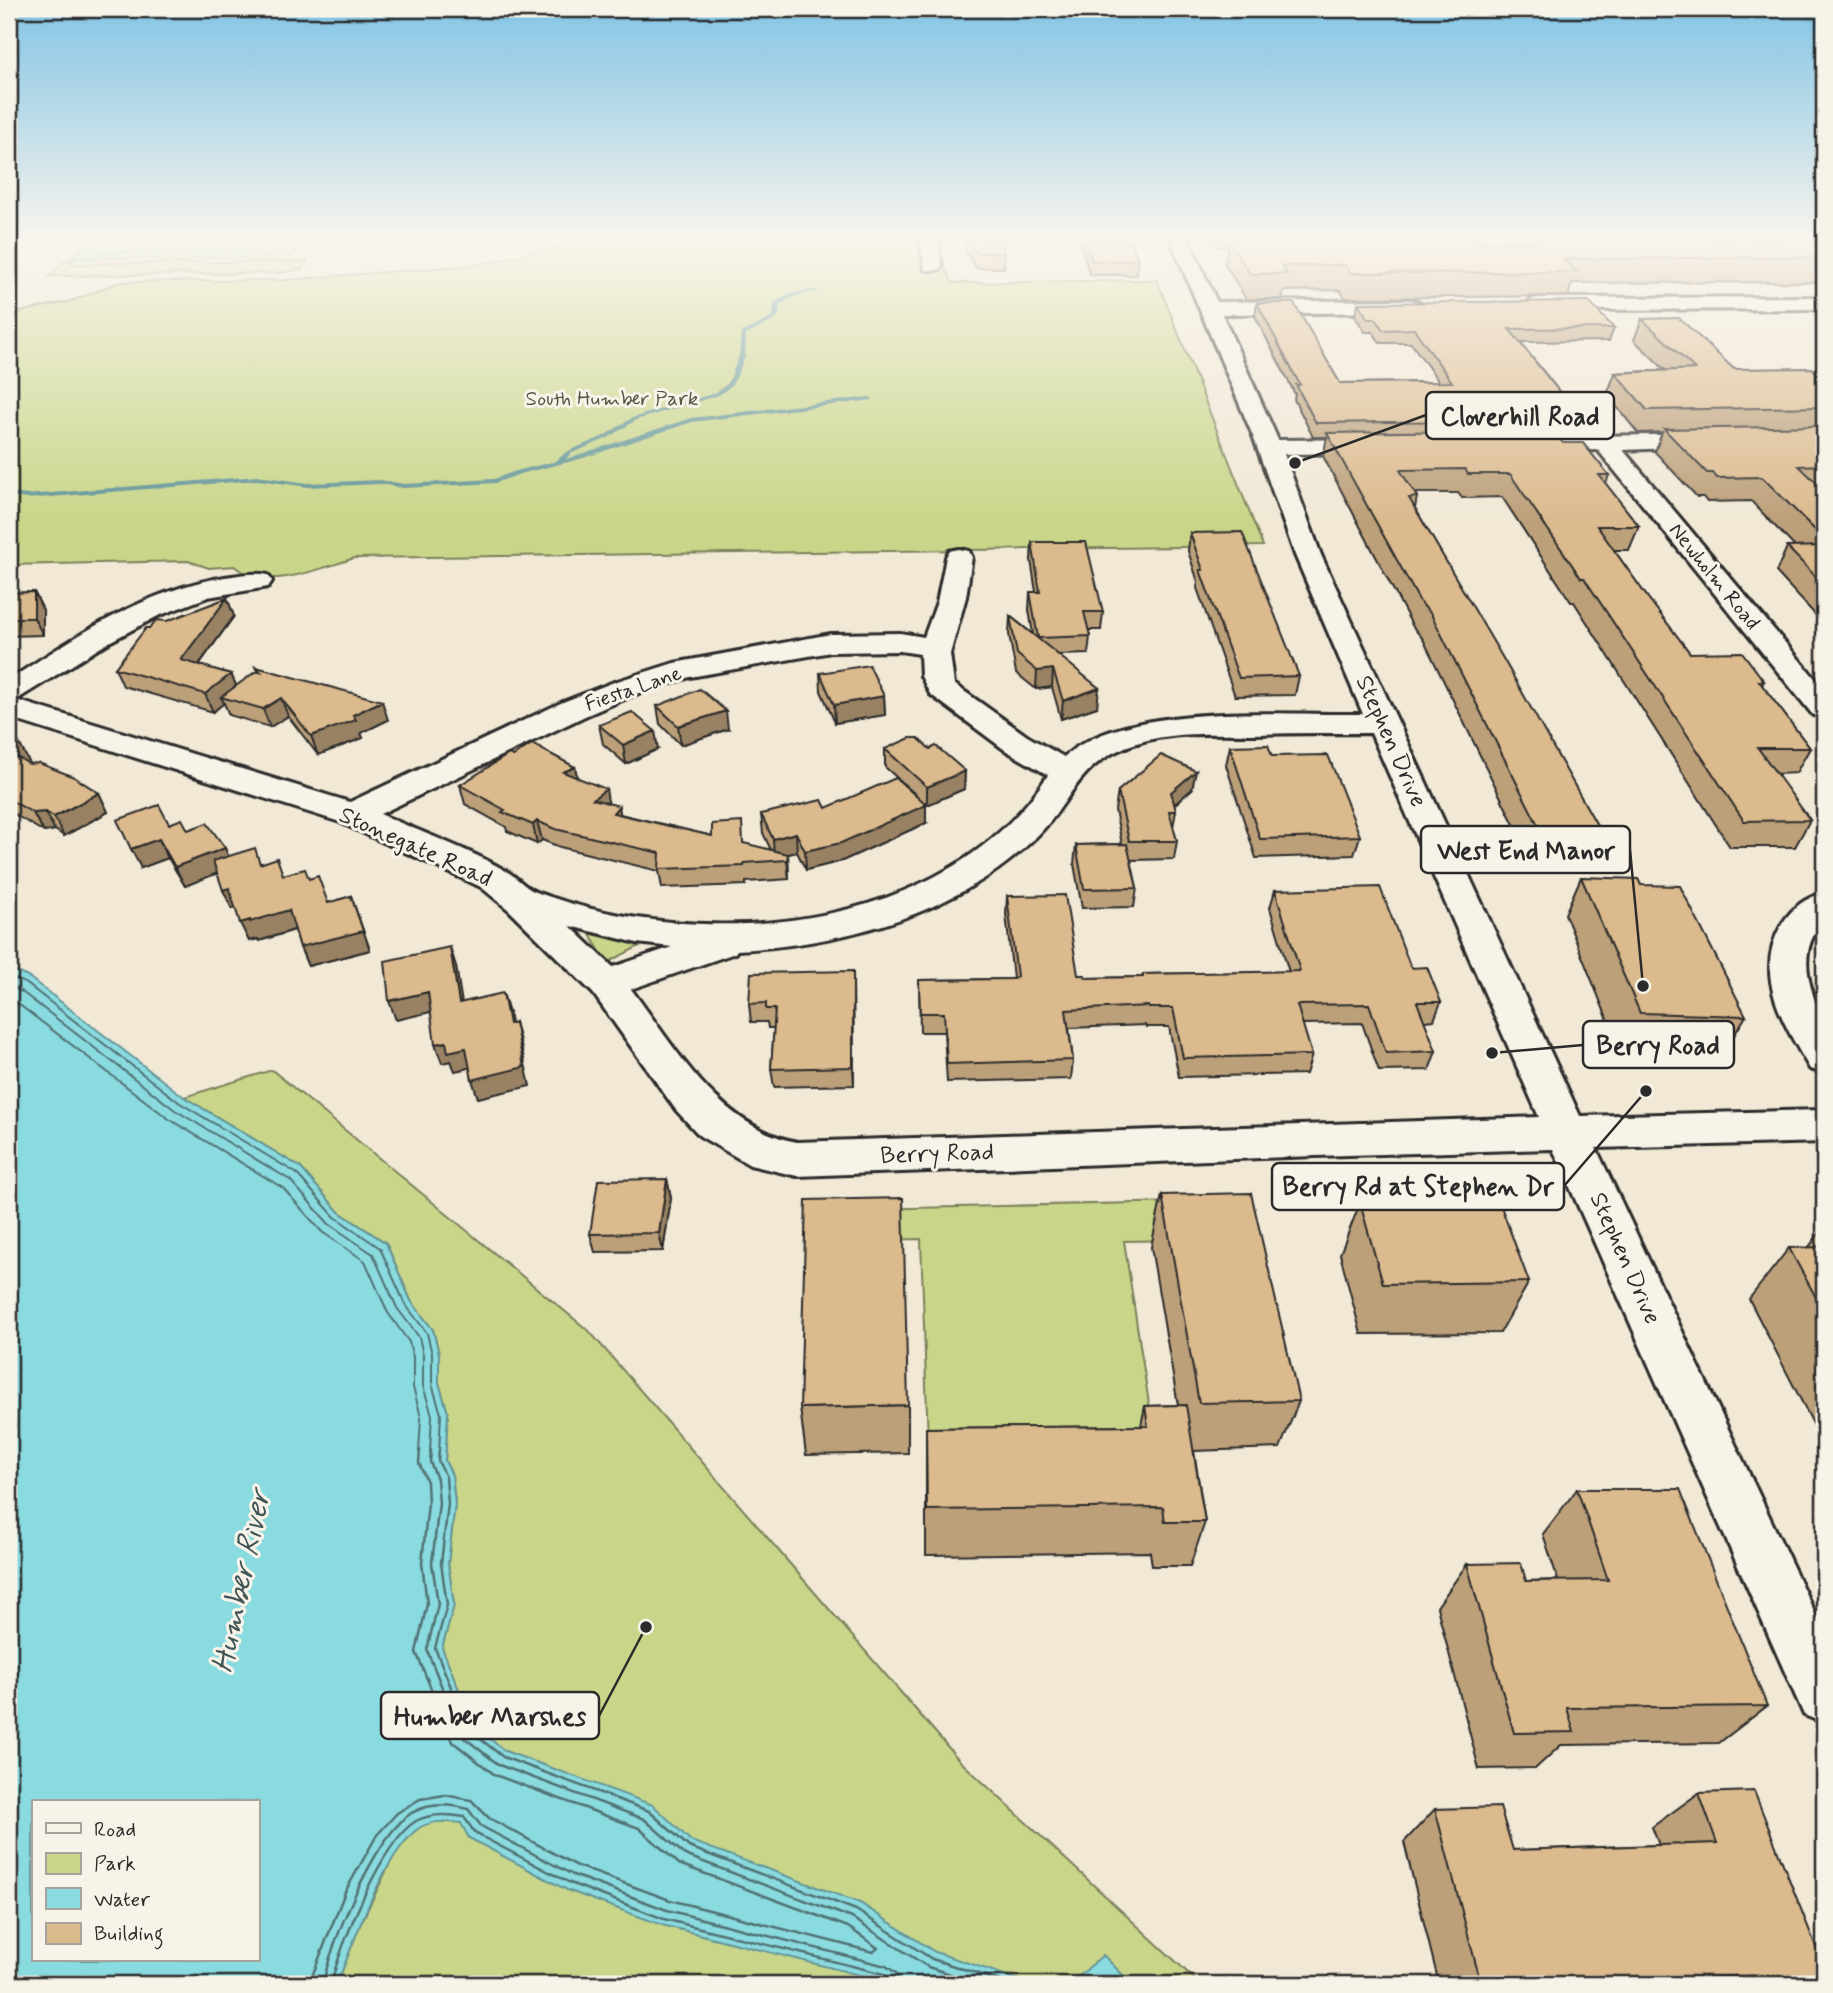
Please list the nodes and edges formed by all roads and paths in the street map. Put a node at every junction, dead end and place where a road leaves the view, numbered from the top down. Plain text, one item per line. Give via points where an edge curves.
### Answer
1 (1221, 334) edge
2 (1728, 441) edge
3 (1605, 443) junction
4 (1509, 444) edge
5 (1399, 445) edge
6 (1269, 447) junction
7 (959, 557) dead end
8 (258, 581) dead end
9 (934, 649) junction
10 (9, 693) edge
11 (9, 708) edge
12 (1824, 708) edge
13 (1384, 723) junction
14 (1066, 772) junction
15 (352, 814) junction
16 (522, 901) junction
17 (1824, 905) edge
18 (741, 938) junction
19 (606, 983) junction
20 (1824, 1058) edge
21 (1824, 1126) edge
22 (1569, 1132) junction
23 (765, 1153) joint
24 (1824, 1695) edge

1 - 6 street, Stephen Drive
2 - 3 street
3 - 4 street
3 - 12 street, Newholm Road
5 - 6 street
6 - 13 street, Stephen Drive via 1308,555
7 - 9 street via 952,601
8 - 10 street via 201,591 152,608
9 - 14 street via 941,688 1016,743
9 - 15 street, Fiesta Lane via 900,642 831,643 685,669 574,709
11 - 15 street, Stonegate Road
13 - 14 street via 1164,727 1118,738
13 - 22 street, Stephen Drive
14 - 18 street via 1017,837 940,889 902,907 857,920 798,933
15 - 16 street, Stonegate Road via 494,879
16 - 18 street via 634,929
16 - 19 street, Stonegate Road
17 - 20 street via 1800,922 1789,944 1795,1007
18 - 19 street
19 - 23 street, Stonegate Road via 691,1099 715,1124
21 - 22 street, Berry Road
22 - 23 street, Berry Road via 797,1159
22 - 24 street, Stephen Drive

